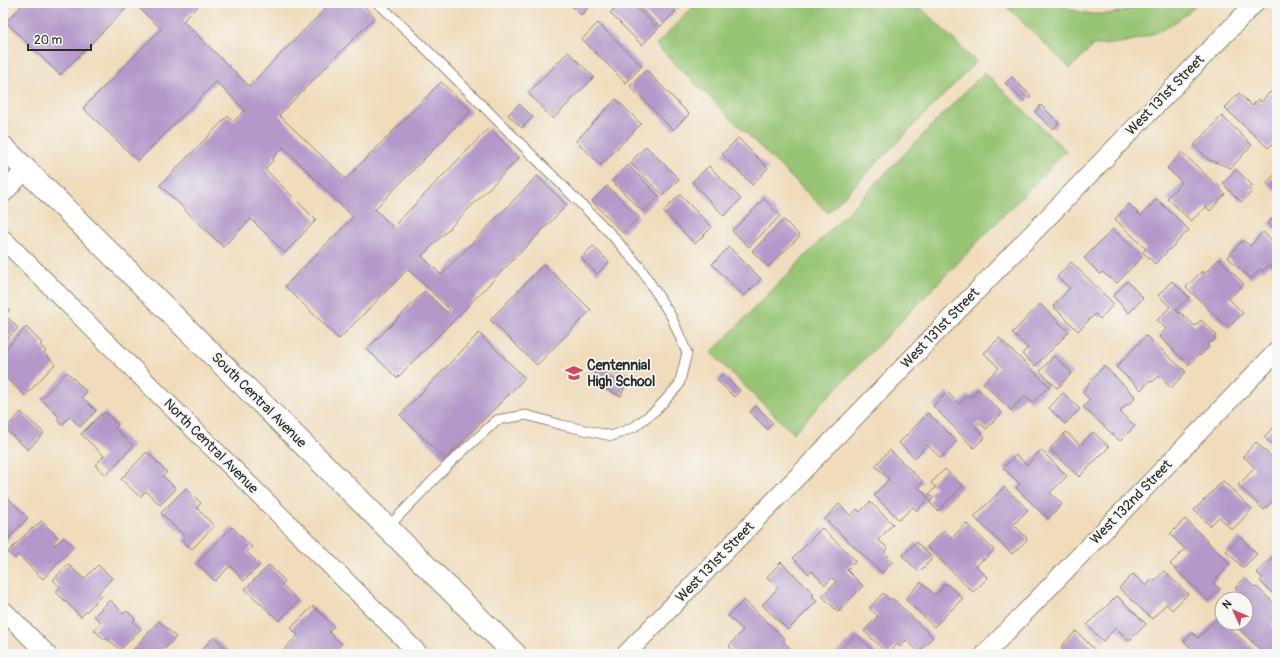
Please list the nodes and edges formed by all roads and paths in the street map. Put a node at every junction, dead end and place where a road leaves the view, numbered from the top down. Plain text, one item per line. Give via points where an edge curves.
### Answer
1 (378, 3) edge
2 (1255, 3) edge
3 (3, 147) edge
4 (26, 169) junction
5 (3, 194) edge
6 (3, 239) edge
7 (1277, 351) edge
8 (388, 528) junction
9 (3, 610) edge
10 (47, 654) edge
11 (419, 654) edge
12 (515, 654) edge
13 (626, 654) edge
14 (985, 654) edge

1 - 8 lane via 640,267 671,316 687,353 679,385 656,410 634,427 612,436 526,415 497,420 450,463
2 - 13 street, West 131st Street
3 - 4 main road, South Central Avenue
4 - 5 street
4 - 8 main road, South Central Avenue
6 - 11 street, North Central Avenue
7 - 14 street, West 132nd Street
8 - 12 main road, South Central Avenue
9 - 10 street

